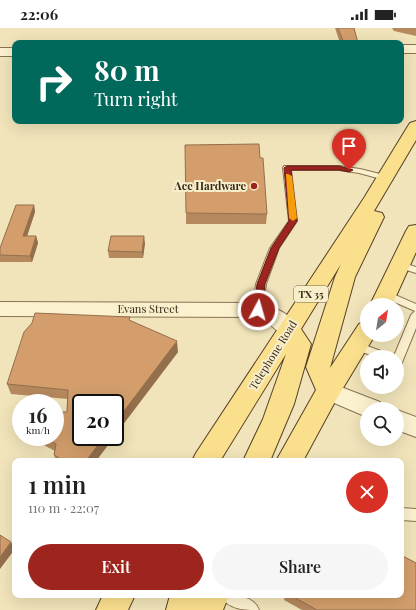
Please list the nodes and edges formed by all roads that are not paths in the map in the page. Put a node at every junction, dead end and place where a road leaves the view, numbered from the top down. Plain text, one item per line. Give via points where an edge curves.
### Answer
1 (404, 49) edge
2 (416, 49) edge
3 (0, 52) edge
4 (12, 52) edge
5 (416, 126) edge
6 (385, 178) junction
7 (373, 198) junction
8 (416, 231) edge
9 (408, 267) edge
10 (385, 298) edge
11 (404, 305) edge
12 (416, 308) edge
13 (0, 309) edge
14 (258, 310) junction
15 (416, 315) edge
16 (289, 329) junction
17 (360, 341) edge
18 (368, 342) edge
19 (379, 350) edge
20 (402, 350) edge
21 (328, 391) junction
22 (360, 404) edge
23 (404, 423) edge
24 (416, 428) edge
25 (207, 458) edge
26 (258, 458) edge
27 (291, 458) edge
28 (404, 514) edge
29 (416, 515) edge
30 (118, 598) edge
31 (184, 598) edge
32 (212, 598) edge
33 (233, 598) edge
34 (111, 610) edge
35 (181, 610) edge
36 (206, 610) edge
37 (252, 610) edge

1 - 2 street
3 - 4 street
5 - 6 main road, Telephone Road / TX 35
6 - 7 main road, Telephone Road / TX 35
6 - 14 lane via 339,168 287,168 293,221 275,248 261,284
7 - 16 main road, Telephone Road / TX 35
7 - 21 main road via 378,211 345,277 318,368
8 - 9 main road
9 - 10 main road
11 - 12 lane
13 - 14 street, Evans Street
14 - 16 street, Evans Street via 271,314
15 - 20 lane
16 - 25 main road, Telephone Road / TX 35
16 - 26 main road via 300,344 290,379
17 - 21 main road
18 - 19 lane
21 - 22 street
21 - 27 main road
23 - 24 street
28 - 29 lane
30 - 34 main road
31 - 35 main road
32 - 36 main road
33 - 37 lane

